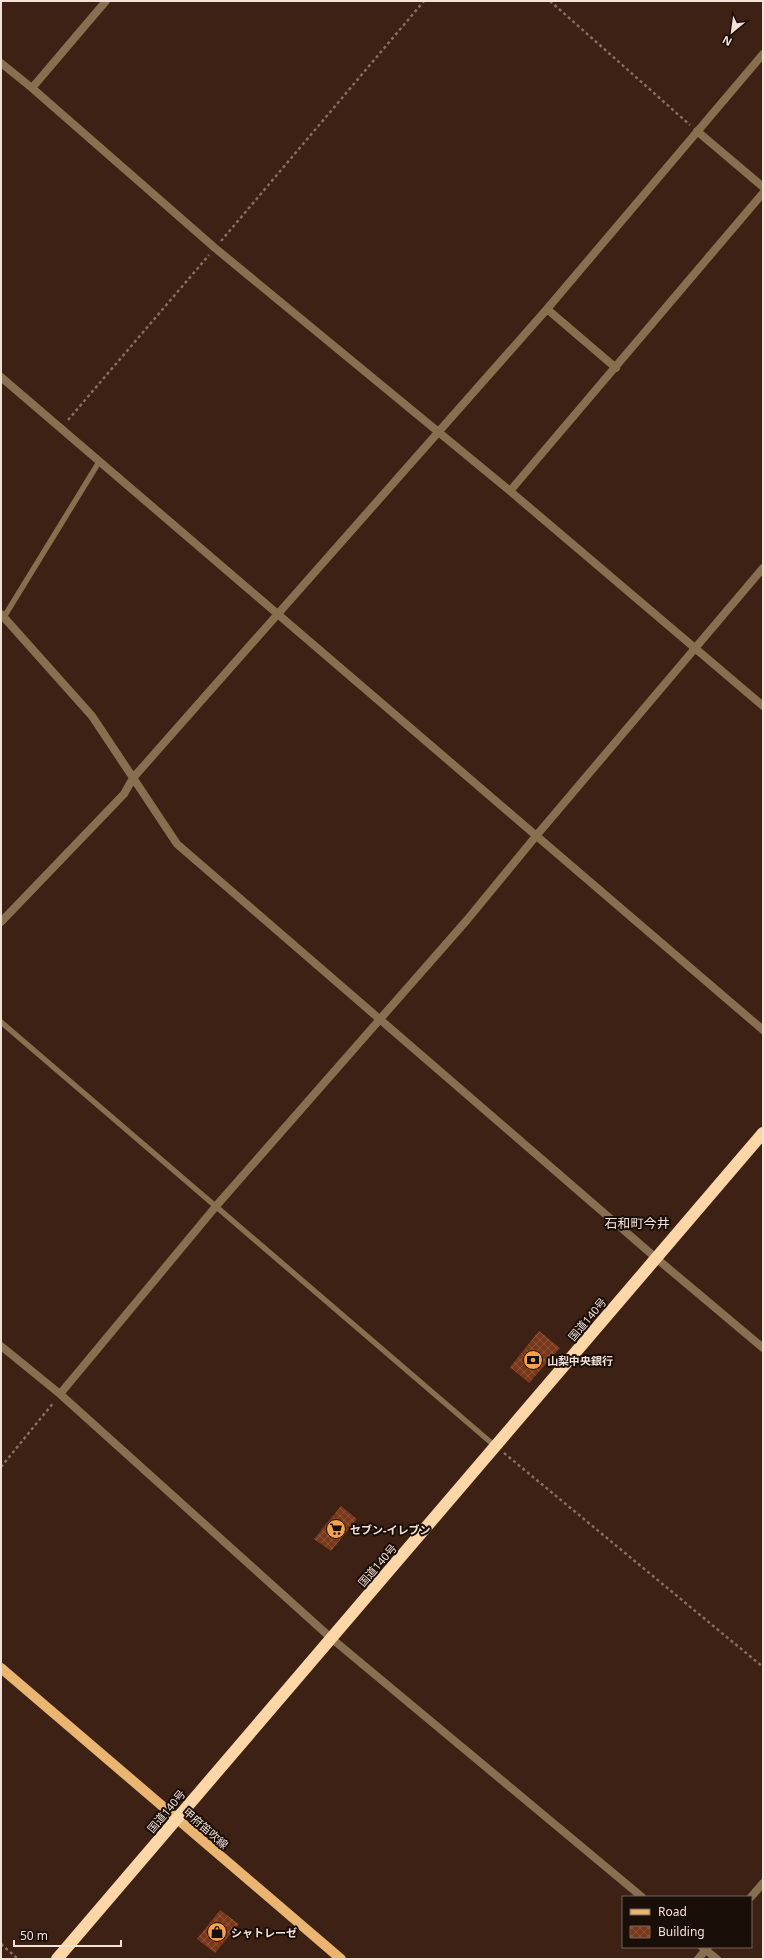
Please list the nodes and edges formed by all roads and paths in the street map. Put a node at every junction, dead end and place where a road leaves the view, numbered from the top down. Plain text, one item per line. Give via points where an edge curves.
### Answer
1 (106, 1) edge
2 (424, 1) edge
3 (550, 1) edge
4 (763, 54) edge
5 (1, 63) edge
6 (32, 88) junction
7 (697, 131) junction
8 (763, 187) edge
9 (763, 193) edge
10 (215, 248) junction
11 (547, 309) junction
12 (616, 368) junction
13 (1, 377) edge
14 (61, 428) junction
15 (438, 432) junction
16 (99, 462) junction
17 (510, 491) junction
18 (763, 568) edge
19 (277, 614) junction
20 (2, 617) edge
21 (696, 648) junction
22 (763, 706) edge
23 (133, 778) junction
24 (536, 836) junction
25 (1, 922) edge
26 (379, 1019) junction
27 (1, 1022) edge
28 (763, 1030) edge
29 (763, 1132) edge
30 (217, 1205) junction
31 (656, 1258) junction
32 (1, 1346) edge
33 (763, 1348) edge
34 (60, 1394) junction
35 (496, 1446) junction
36 (1, 1467) edge
37 (331, 1638) junction
38 (763, 1667) edge
39 (1, 1668) edge
40 (177, 1818) junction
41 (763, 1883) edge
42 (641, 1896) edge
43 (752, 1896) edge
44 (1, 1944) edge
45 (705, 1948) edge
46 (18, 1959) edge
47 (57, 1959) edge
48 (341, 1959) edge
49 (698, 1959) edge
50 (716, 1959) edge

1 - 6 street
2 - 10 path
3 - 7 path
4 - 7 street
5 - 6 street
6 - 10 street
7 - 8 street
7 - 11 street
9 - 12 street
10 - 14 path
10 - 15 street
11 - 12 street
11 - 15 street
12 - 17 street
13 - 14 street
14 - 16 street
15 - 17 street
15 - 19 street
16 - 19 street
16 - 20 lane
17 - 21 street
18 - 21 street
19 - 23 street
19 - 24 street
20 - 23 street via 92,716
21 - 22 street
21 - 24 street
23 - 25 street via 124,794
23 - 26 street via 177,844
24 - 26 street via 467,920
24 - 28 street
26 - 30 street
26 - 31 street
27 - 30 lane
29 - 31 highway, 国道140号
30 - 34 street
30 - 35 lane
31 - 33 street
31 - 35 highway, 国道140号
32 - 34 street
34 - 36 path
34 - 37 street
35 - 37 highway, 国道140号
35 - 38 path
37 - 40 highway, 国道140号
37 - 42 street
39 - 40 main road, 甲府笛吹線
40 - 47 highway, 国道140号
40 - 48 main road, 甲府笛吹線
41 - 43 street
44 - 46 path
45 - 49 street
45 - 50 street

